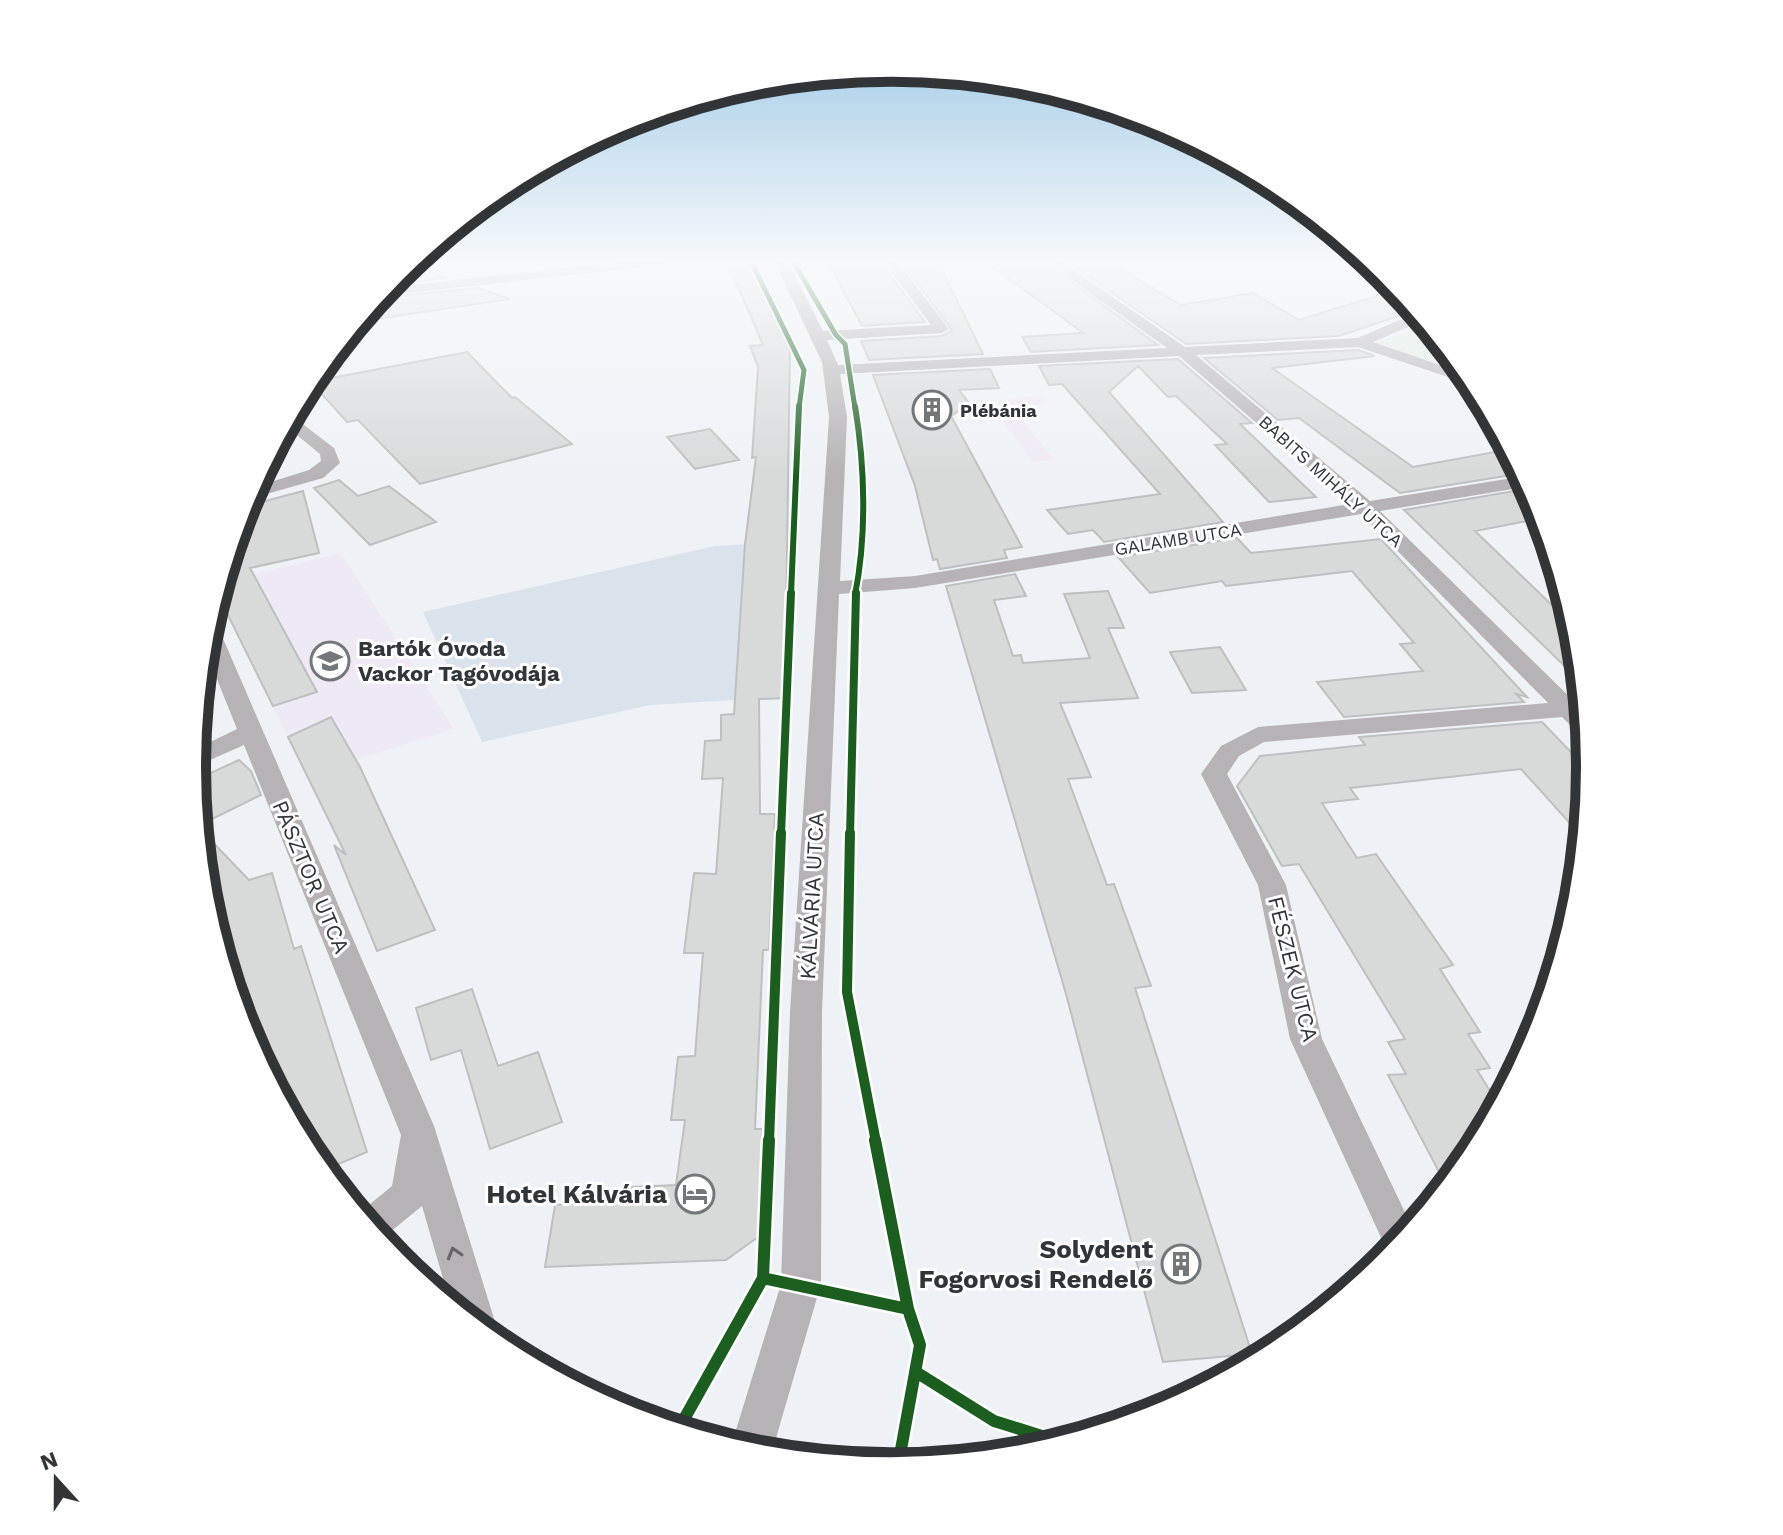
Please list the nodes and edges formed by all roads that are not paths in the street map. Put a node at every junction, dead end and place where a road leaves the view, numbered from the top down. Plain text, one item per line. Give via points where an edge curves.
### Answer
1 (818, 333) edge
2 (879, 333) edge
3 (1155, 333) edge
4 (1382, 333) edge
5 (820, 336) junction
6 (1359, 342) junction
7 (1183, 352) junction
8 (832, 370) junction
9 (1453, 375) edge
10 (297, 427) edge
11 (1515, 483) edge
12 (265, 490) edge
13 (1366, 508) junction
14 (828, 588) junction
15 (216, 650) edge
16 (1575, 715) edge
17 (1575, 718) edge
18 (250, 732) junction
19 (206, 753) edge
20 (416, 1126) junction
21 (378, 1221) edge
22 (1395, 1232) edge
23 (471, 1309) edge
24 (755, 1439) edge

1 - 5 street, KÁLVÁRIA UTCA
2 - 5 street
3 - 7 street, BABITS MIHÁLY UTCA
4 - 6 street
5 - 8 street, KÁLVÁRIA UTCA
6 - 7 street
6 - 9 street
7 - 8 street
7 - 13 street, BABITS MIHÁLY UTCA
8 - 14 street, KÁLVÁRIA UTCA via 838,417
10 - 12 street via 328,452 331,463 316,474
11 - 13 street, GALAMB UTCA
13 - 14 street, GALAMB UTCA via 915,582
13 - 16 street, BABITS MIHÁLY UTCA
14 - 24 street, KÁLVÁRIA UTCA via 806,1012 801,1284
15 - 18 street, PÁSZTOR UTCA
17 - 22 street, FÉSZEK UTCA via 1258,735 1230,751 1214,774 1272,885 1306,1039
18 - 19 street
18 - 20 street, PÁSZTOR UTCA
20 - 21 street, PÁSZTOR UTCA via 410,1194
23 -> 20 street, PÁSZTOR UTCA

